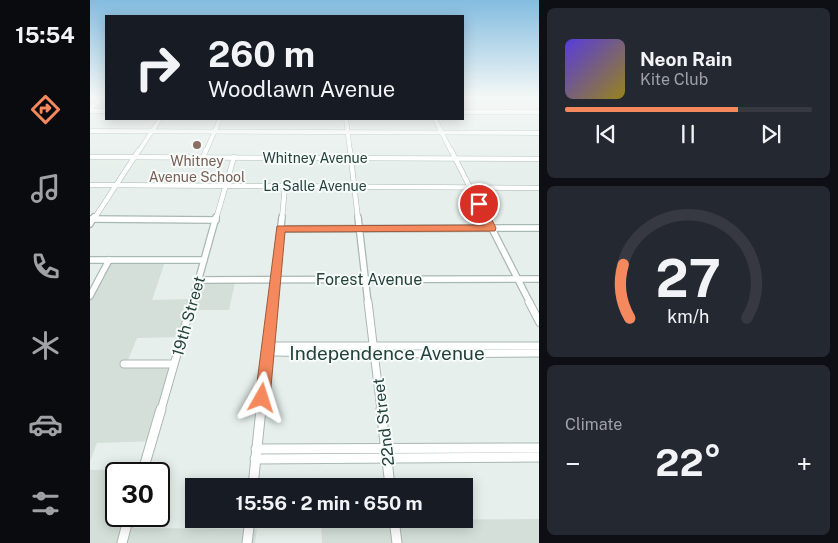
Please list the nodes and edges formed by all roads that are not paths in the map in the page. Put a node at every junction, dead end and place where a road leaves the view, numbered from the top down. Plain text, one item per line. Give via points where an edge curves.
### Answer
1 (158, 122) edge
2 (218, 122) edge
3 (347, 122) edge
4 (437, 122) edge
5 (90, 131) edge
6 (152, 131) junction
7 (214, 131) junction
8 (348, 132) junction
9 (442, 132) junction
10 (539, 133) edge
11 (90, 157) edge
12 (134, 157) junction
13 (203, 157) junction
14 (234, 157) junction
15 (351, 158) junction
16 (456, 158) junction
17 (539, 159) edge
18 (90, 185) edge
19 (115, 185) junction
20 (225, 186) junction
21 (285, 186) junction
22 (354, 187) junction
23 (470, 187) junction
24 (539, 188) edge
25 (216, 220) junction
26 (91, 221) edge
27 (491, 228) junction
28 (539, 228) edge
29 (281, 229) junction
30 (360, 229) junction
31 (90, 260) edge
32 (110, 260) junction
33 (204, 260) junction
34 (366, 279) junction
35 (517, 279) junction
36 (539, 279) edge
37 (199, 280) junction
38 (275, 280) junction
39 (90, 296) edge
40 (539, 323) edge
41 (539, 346) edge
42 (268, 349) junction
43 (374, 350) junction
44 (539, 353) edge
45 (124, 364) dead end
46 (174, 364) junction
47 (539, 448) edge
48 (256, 449) junction
49 (386, 454) junction
50 (539, 458) edge
51 (255, 459) junction
52 (145, 462) edge
53 (254, 478) edge
54 (389, 478) edge
55 (126, 527) edge
56 (249, 528) edge
57 (395, 528) edge
58 (122, 543) edge
59 (247, 543) edge
60 (397, 543) edge

1 - 6 street
2 - 7 street
3 - 8 street, 22nd Street
4 - 9 street
5 - 6 street
6 - 7 street
6 - 12 street
7 - 8 street
7 - 13 street
8 - 9 street
8 - 15 street, 22nd Street
9 - 10 street
9 - 16 street
11 - 12 street, Whitney Avenue
12 - 13 street, Whitney Avenue
12 - 19 street
13 - 14 street, Whitney Avenue
14 - 15 street, Whitney Avenue
14 - 20 street, 19th Street
15 - 16 street, Whitney Avenue
15 - 22 street, 22nd Street
16 - 17 street, Whitney Avenue
16 - 23 street
18 - 19 street, La Salle Avenue
19 - 20 street, La Salle Avenue
19 - 26 street
20 - 21 street, La Salle Avenue
20 - 25 street, 19th Street
21 - 22 street, La Salle Avenue
21 - 29 street
22 - 23 street, La Salle Avenue
22 - 30 street, 22nd Street
23 - 24 street, La Salle Avenue
23 - 27 street
25 - 26 street
25 - 33 street, 19th Street
27 - 28 street
27 - 30 street
27 - 35 street
29 - 30 street
29 - 38 street
30 - 34 street, 22nd Street
31 - 32 street
32 - 33 street
32 - 39 street
33 - 37 street, 19th Street
34 - 35 street, Forest Avenue
34 - 38 street, Forest Avenue
34 - 43 street, 22nd Street
35 - 36 street, Forest Avenue
35 - 40 street
37 - 38 street, Forest Avenue
37 - 46 street, 19th Street
38 - 42 street
41 - 43 street, Independence Avenue
42 - 43 street, Independence Avenue via 275,352
42 - 48 street
43 - 44 street, Independence Avenue
43 - 49 street, 22nd Street
45 - 46 street
46 - 52 street, 19th Street
47 - 49 street
48 - 49 street
48 - 51 street
49 - 50 street
49 - 51 street
49 - 54 street, 22nd Street
51 - 53 street
55 - 58 street
56 - 59 street
57 - 60 street

